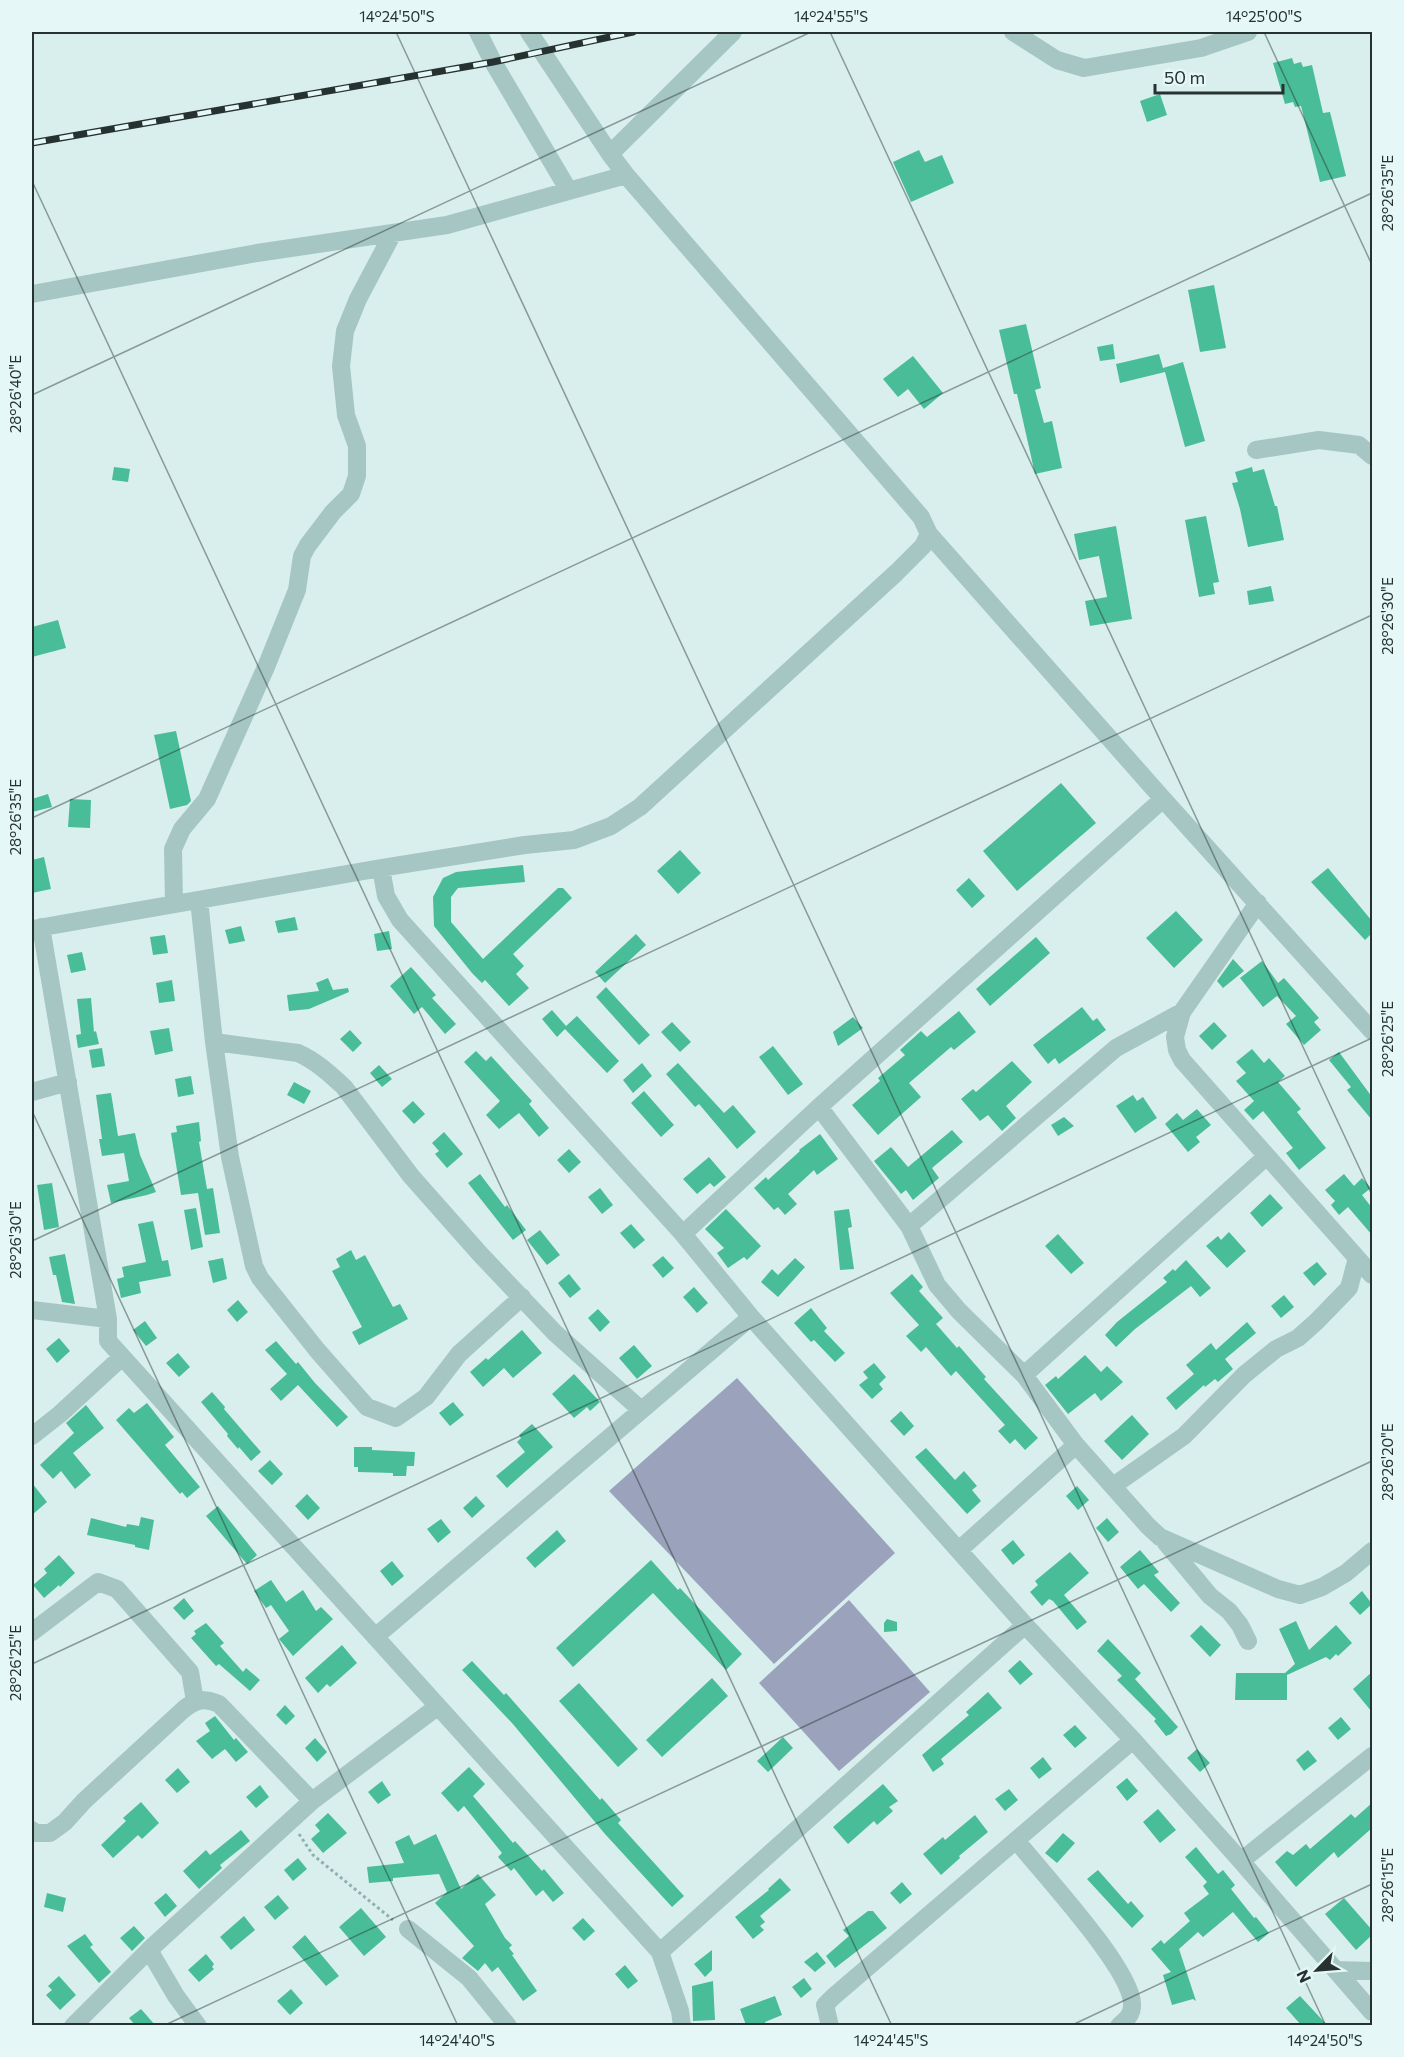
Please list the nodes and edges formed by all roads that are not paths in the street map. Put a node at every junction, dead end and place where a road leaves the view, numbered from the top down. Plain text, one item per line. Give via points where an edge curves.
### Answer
1 (478, 32) edge
2 (529, 32) edge
3 (733, 32) edge
4 (1012, 32) edge
5 (1248, 32) edge
6 (610, 154) junction
7 (626, 175) junction
8 (569, 191) junction
9 (393, 233) junction
10 (32, 294) edge
11 (1256, 450) dead end
12 (1372, 456) edge
13 (929, 534) junction
14 (1163, 799) junction
15 (381, 868) junction
16 (199, 900) junction
17 (1258, 903) junction
18 (174, 904) junction
19 (36, 928) edge
20 (1182, 1012) junction
21 (1372, 1031) edge
22 (214, 1042) junction
23 (68, 1082) junction
24 (32, 1092) edge
25 (819, 1107) junction
26 (1267, 1156) junction
27 (909, 1226) junction
28 (683, 1234) junction
29 (1357, 1258) junction
30 (1372, 1275) edge
31 (522, 1297) junction
32 (32, 1310) edge
33 (751, 1317) junction
34 (108, 1319) junction
35 (122, 1357) junction
36 (1024, 1375) junction
37 (640, 1409) junction
38 (32, 1436) edge
39 (1076, 1445) junction
40 (1113, 1486) junction
41 (1161, 1537) junction
42 (959, 1550) junction
43 (1372, 1551) edge
44 (1025, 1625) junction
45 (32, 1632) edge
46 (375, 1637) junction
47 (1248, 1641) dead end
48 (195, 1701) junction
49 (437, 1707) junction
50 (1133, 1740) junction
51 (1372, 1756) edge
52 (312, 1801) junction
53 (32, 1830) edge
54 (1016, 1840) junction
55 (1241, 1861) junction
56 (408, 1929) road end
57 (149, 1950) junction
58 (660, 1952) junction
59 (1336, 1971) junction
60 (1372, 1971) edge
61 (1372, 2012) edge
62 (73, 2025) edge
63 (198, 2025) edge
64 (507, 2025) edge
65 (682, 2025) edge
66 (830, 2025) edge
67 (1119, 2025) edge

1 - 8 street
2 - 6 street
3 - 6 street
4 - 5 street via 1057,60 1084,68 1202,48
6 - 7 street
7 - 8 street
7 - 13 street via 921,517
8 - 9 street via 447,225
9 - 10 street
9 - 18 street via 345,331 341,366 346,415 357,446 357,476 351,494 302,556 297,590 267,667 207,798 182,829 173,849
11 - 12 street via 1319,440 1359,445
13 - 14 street
13 - 15 street via 923,546 896,573 640,807 611,826 574,840
14 - 17 street
14 - 25 street
15 - 16 street
15 - 28 street via 386,896 400,920
16 - 18 street
16 - 22 street
17 - 20 street
17 - 21 street
18 - 19 street
19 - 23 street
20 - 26 street via 1175,1037 1182,1060
20 - 27 street via 1116,1048
22 - 31 street via 298,1053 331,1075 411,1176
22 - 31 street via 231,1157 254,1266 317,1350 367,1407 396,1418 404,1413 426,1397 459,1354
23 - 24 street
23 - 34 street
25 - 27 street
25 - 28 street
26 - 29 street
26 - 36 street
27 - 36 street via 937,1285
28 - 33 street
29 - 30 street
29 - 40 street via 1349,1288 1316,1322 1244,1375 1184,1436
31 - 37 street via 555,1333
32 - 34 street
33 - 37 street
33 - 42 street
34 - 35 street via 108,1341
35 - 38 street
35 - 46 street
36 - 39 street
37 - 46 street
39 - 40 street
39 - 42 street
40 - 41 street
41 - 43 street via 1300,1595 1346,1573
41 - 47 street via 1210,1596 1229,1611
42 - 44 street
44 - 50 street
44 - 58 street
45 - 48 street via 98,1582 117,1589 190,1672
46 - 49 street
48 - 52 street via 206,1699 219,1704
48 - 53 street via 65,1822 50,1833
49 - 52 street
49 - 58 street
50 - 54 street
50 - 55 street
51 - 55 street
52 - 57 street
54 - 66 street via 832,1997 825,2005
54 - 67 street via 1111,1956 1125,1981 1133,2005 1130,2017
55 - 59 street
56 - 64 street via 469,1978
57 - 62 street
57 - 63 street
58 - 65 street
59 - 60 street
59 - 61 street

